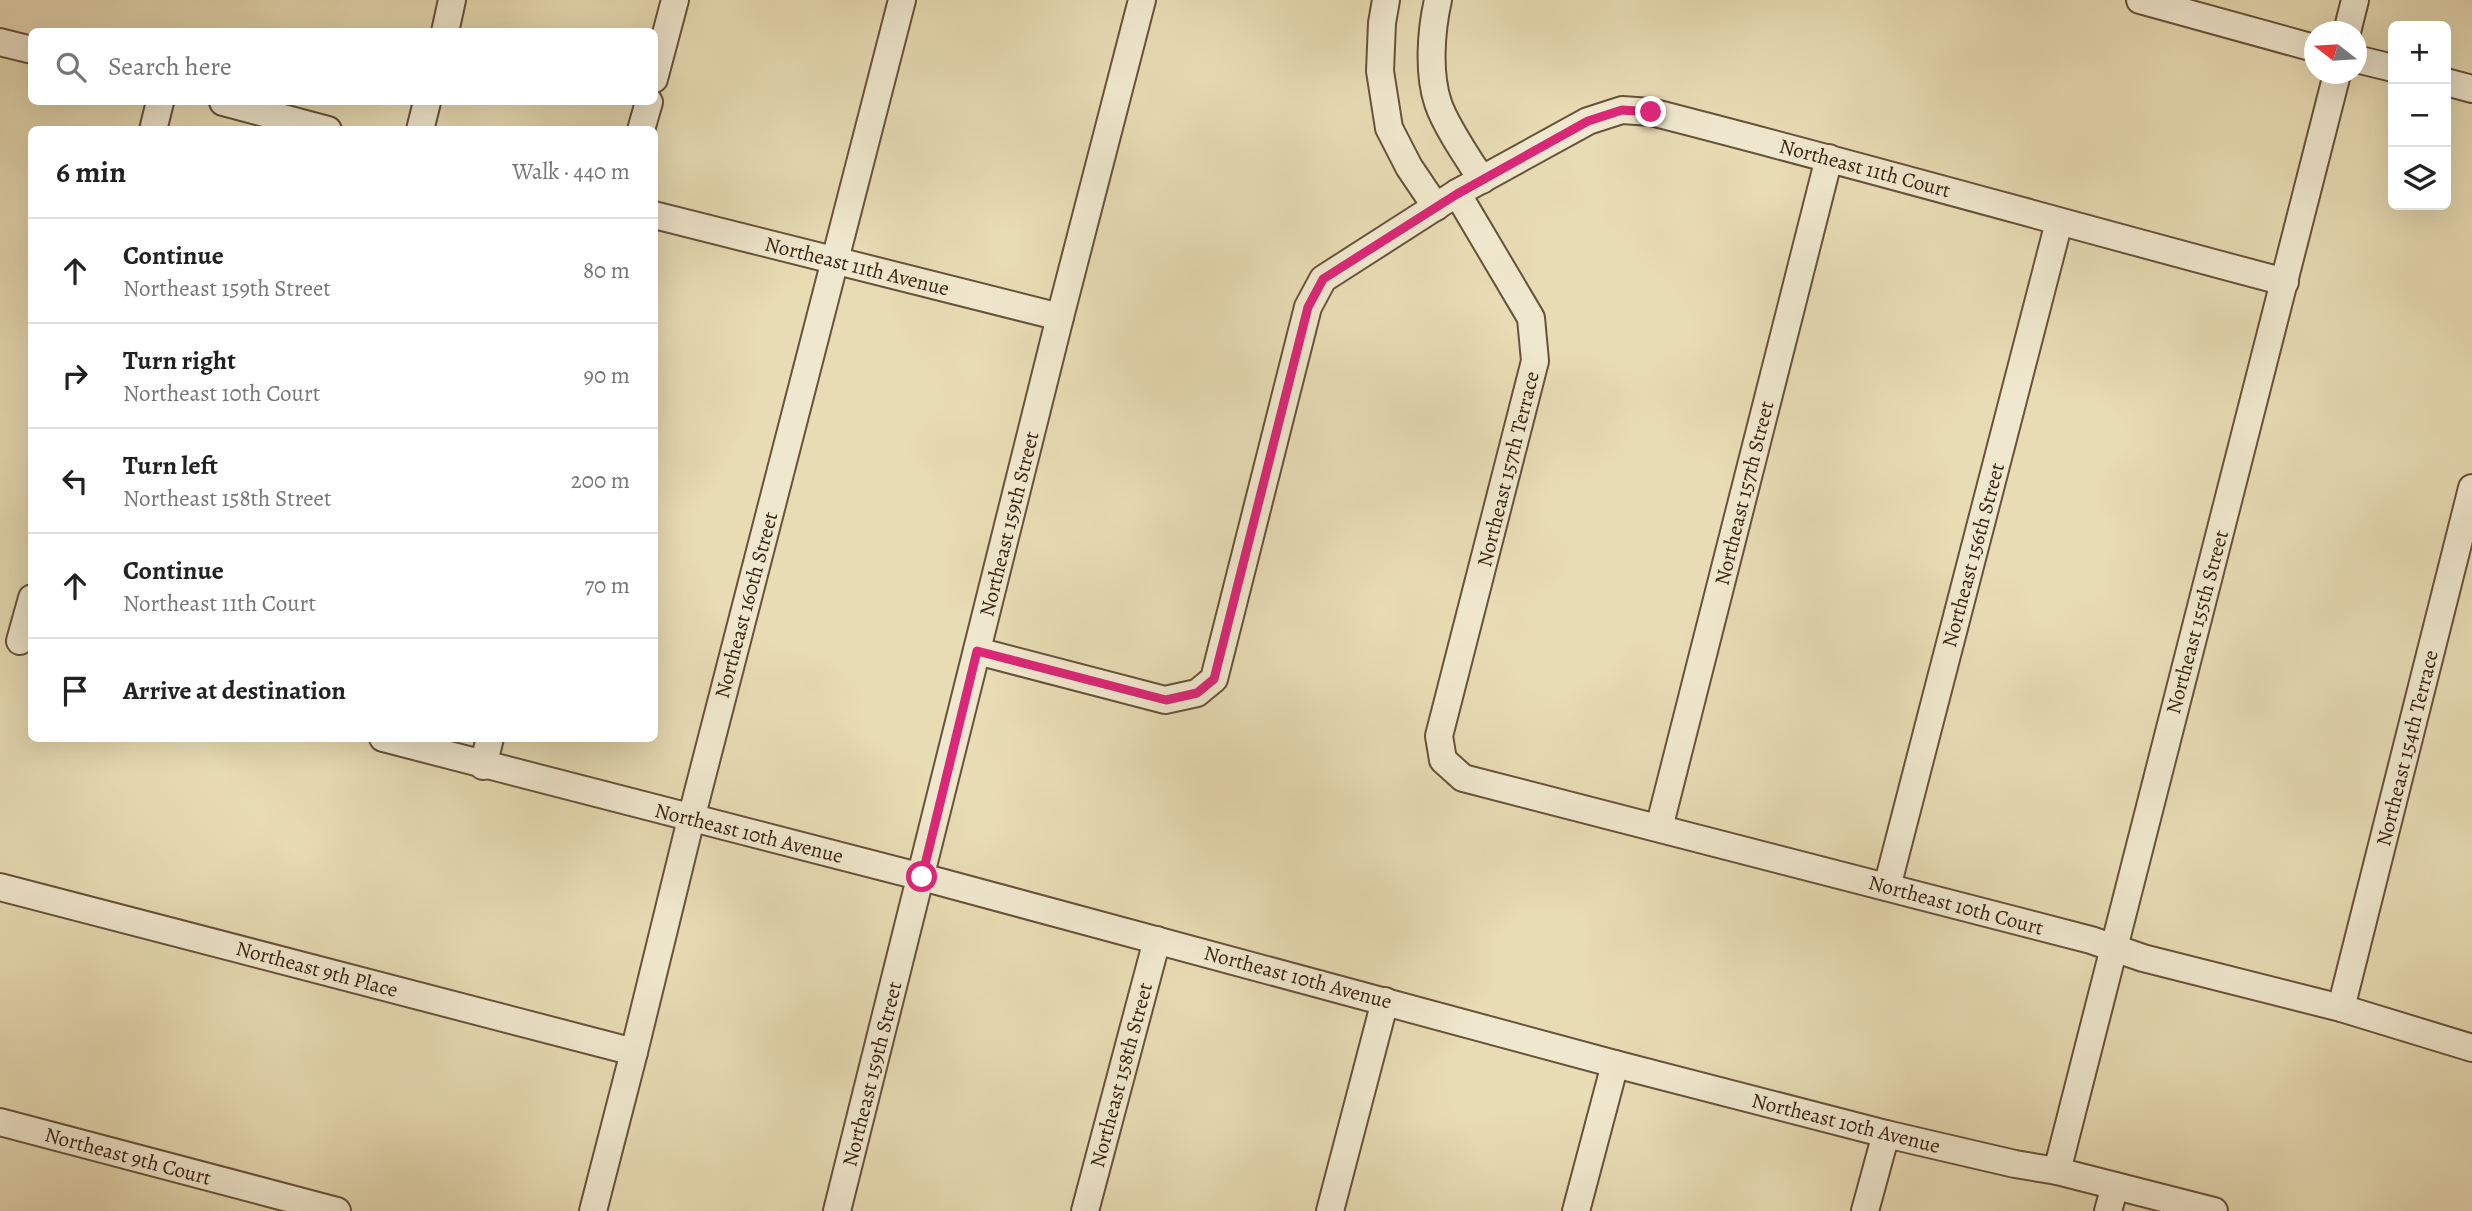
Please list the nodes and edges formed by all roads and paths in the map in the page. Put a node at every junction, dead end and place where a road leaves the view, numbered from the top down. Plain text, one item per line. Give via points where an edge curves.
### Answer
1 (453, 0) edge
2 (675, 0) edge
3 (902, 0) edge
4 (1142, 0) edge
5 (1387, 0) edge
6 (1438, 0) edge
7 (2140, 0) edge
8 (2355, 0) edge
9 (2350, 21) edge
10 (445, 28) edge
11 (0, 42) edge
12 (2304, 45) edge
13 (28, 49) edge
14 (2367, 62) edge
15 (658, 64) edge
16 (2388, 67) edge
17 (2451, 83) edge
18 (2334, 84) edge
19 (2472, 89) edge
20 (159, 105) edge
21 (234, 105) edge
22 (426, 105) edge
23 (648, 105) edge
24 (154, 126) edge
25 (313, 126) edge
26 (421, 126) edge
27 (643, 126) edge
28 (1829, 158) junction
29 (1482, 180) junction
30 (1446, 200) junction
31 (658, 216) edge
32 (2059, 222) junction
33 (836, 261) junction
34 (2285, 282) junction
35 (1060, 317) junction
36 (2472, 488) edge
37 (28, 609) edge
38 (17, 640) edge
39 (977, 651) junction
40 (397, 742) edge
41 (489, 742) edge
42 (1443, 760) joint
43 (483, 766) junction
44 (691, 819) junction
45 (1659, 828) junction
46 (922, 877) junction
47 (0, 887) edge
48 (1887, 887) junction
49 (1157, 940) junction
50 (2113, 948) junction
51 (1385, 1001) junction
52 (2341, 1008) junction
53 (2472, 1048) edge
54 (635, 1052) junction
55 (1615, 1065) junction
56 (0, 1122) edge
57 (1886, 1134) junction
58 (2057, 1171) junction
59 (2111, 1198) edge
60 (337, 1211) edge
61 (593, 1211) edge
62 (837, 1211) edge
63 (1085, 1211) edge
64 (1330, 1211) edge
65 (1576, 1211) edge
66 (1865, 1211) edge
67 (2214, 1211) edge

1 - 10 street
2 - 15 street
3 - 33 street, Northeast 160th Street
4 - 35 street, Northeast 159th Street
5 - 30 street via 1380,71 1389,128 1409,167
6 - 29 street via 1432,65 1438,104
7 - 12 street
8 - 9 street
11 - 13 street
14 - 16 street
17 - 19 street
18 - 34 street, Northeast 155th Street
20 - 24 street
21 - 25 street
22 - 26 street
23 - 27 street
28 - 29 street, Northeast 11th Court via 1651,112 1622,110 1588,121
28 - 32 street, Northeast 11th Court
28 - 45 street, Northeast 157th Street
29 - 30 street, Northeast 11th Court
30 - 39 street via 1323,279 1308,307 1214,679 1197,693 1166,700
30 - 42 street, Northeast 157th Terrace via 1531,318 1535,361 1439,736
31 - 33 street, Northeast 11th Avenue
32 - 34 street, Northeast 11th Court
32 - 48 street, Northeast 156th Street
33 - 35 street, Northeast 11th Avenue
33 - 44 street, Northeast 160th Street
34 - 50 street, Northeast 155th Street
35 - 39 street, Northeast 159th Street
36 - 52 street, Northeast 154th Terrace
37 - 38 street
39 - 46 street, Northeast 159th Street
40 - 43 street, Northeast 10th Avenue
41 - 43 street
42 - 45 street, Northeast 10th Court via 1463,778
43 - 44 street, Northeast 10th Avenue
44 - 46 street, Northeast 10th Avenue
44 - 54 street, Northeast 160th Street
45 - 48 street, Northeast 10th Court
46 - 49 street, Northeast 10th Avenue
46 - 62 street, Northeast 159th Street
47 - 54 street, Northeast 9th Place
48 - 50 street, Northeast 10th Court
49 - 51 street, Northeast 10th Avenue
49 - 63 street, Northeast 158th Street
50 - 52 street, Northeast 10th Court
50 - 58 street, Northeast 155th Street
51 - 55 street, Northeast 10th Avenue
51 - 64 street
52 - 53 street, Northeast 10th Court
54 - 61 street, Northeast 160th Street
55 - 57 street, Northeast 10th Avenue
55 - 65 street
56 - 60 street, Northeast 9th Court
57 - 58 street, Northeast 10th Avenue
57 - 66 street
58 - 59 street, Northeast 10th Avenue
59 - 67 street, Northeast 10th Avenue

